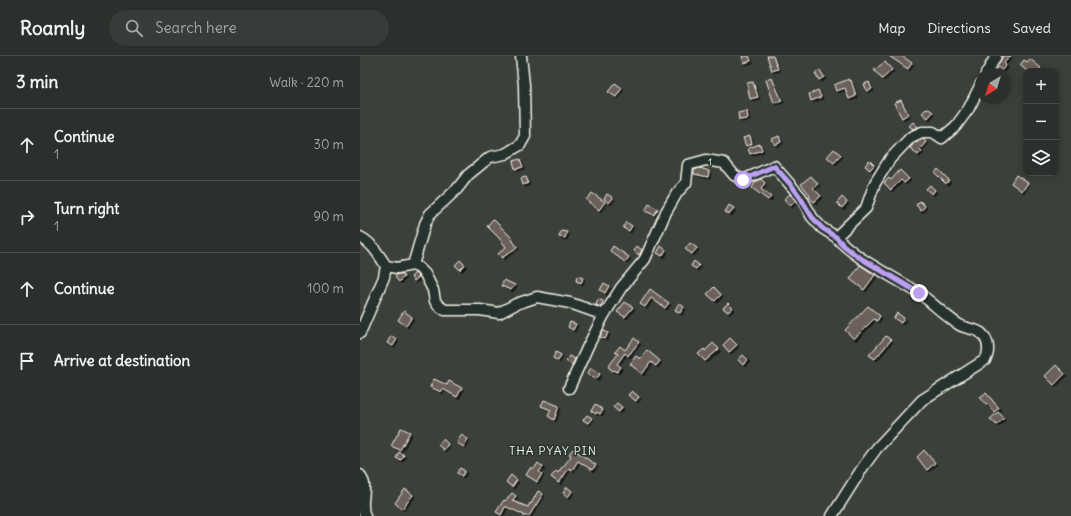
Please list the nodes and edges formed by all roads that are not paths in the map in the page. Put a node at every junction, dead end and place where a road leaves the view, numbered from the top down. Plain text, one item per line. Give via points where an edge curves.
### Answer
1 (520, 56) edge
2 (996, 56) edge
3 (989, 68) edge
4 (975, 96) edge
5 (360, 237) edge
6 (836, 237) junction
7 (413, 265) junction
8 (386, 266) junction
9 (604, 315) junction
10 (360, 334) edge
11 (569, 388) dead end
12 (360, 475) edge
13 (365, 516) edge
14 (832, 516) edge

1 - 7 street via 524,85 525,136 520,145 505,154 490,157 468,175 430,214
2 - 3 street
4 - 6 street via 956,126 942,138 933,132 922,132 911,137 890,159 875,183 866,208
5 - 8 street via 377,252
6 - 9 street, 1 via 822,228 812,217 800,197 774,166 743,180 734,175 724,163 706,160 688,165 686,183 676,193 645,259 621,288
6 - 14 street via 857,256 919,293 960,326 980,332 988,348 988,355 985,360 922,400 877,448
7 - 8 street via 397,268
7 - 9 street via 425,274 435,301 445,310 499,313 537,297 570,303
8 - 10 street via 384,277
9 - 11 street, 1
12 - 13 street via 364,484 362,512

